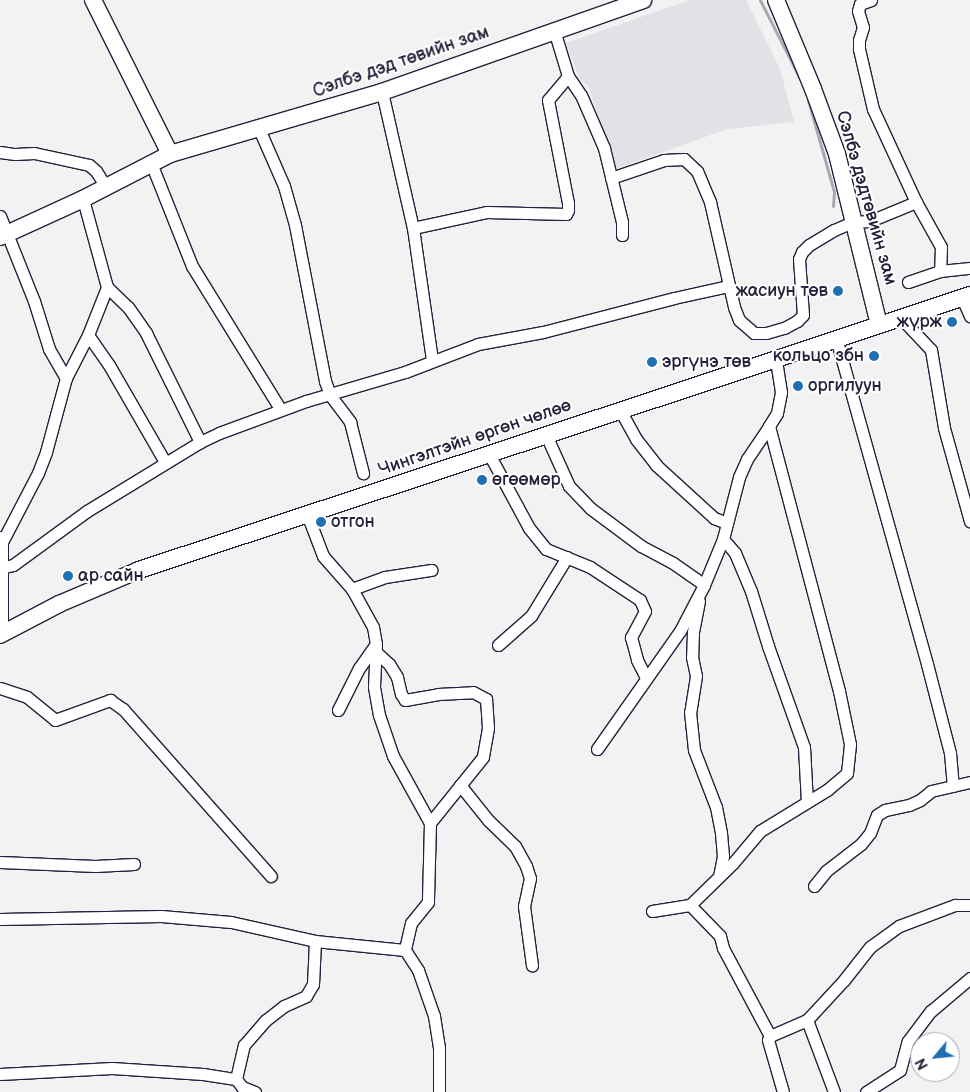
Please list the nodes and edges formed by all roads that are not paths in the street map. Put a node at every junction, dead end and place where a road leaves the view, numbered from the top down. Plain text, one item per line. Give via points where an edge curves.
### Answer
1 (94, 0) edge
2 (643, 0) edge
3 (776, 0) edge
4 (871, 0) edge
5 (554, 30) junction
6 (568, 76) junction
7 (382, 92) junction
8 (259, 129) junction
9 (0, 152) edge
10 (170, 154) junction
11 (151, 163) junction
12 (611, 178) junction
13 (106, 187) junction
14 (83, 199) junction
15 (916, 202) junction
16 (0, 216) edge
17 (853, 222) junction
18 (413, 228) junction
19 (4, 235) edge
20 (622, 235) dead end
21 (970, 268) edge
22 (940, 272) junction
23 (908, 282) dead end
24 (728, 286) junction
25 (107, 287) junction
26 (966, 296) edge
27 (970, 316) edge
28 (901, 318) junction
29 (879, 325) junction
30 (88, 336) junction
31 (836, 338) junction
32 (432, 360) junction
33 (776, 360) junction
34 (66, 378) junction
35 (330, 395) junction
36 (281, 410) junction
37 (620, 410) junction
38 (769, 426) junction
39 (546, 435) junction
40 (200, 442) junction
41 (489, 454) junction
42 (165, 462) junction
43 (363, 473) dead end
44 (307, 514) junction
45 (970, 521) edge
46 (727, 523) junction
47 (723, 538) junction
48 (0, 540) edge
49 (1, 544) edge
50 (567, 557) junction
51 (1, 568) edge
52 (431, 570) dead end
53 (352, 589) junction
54 (702, 589) junction
55 (0, 621) edge
56 (0, 636) edge
57 (498, 645) dead end
58 (376, 648) junction
59 (646, 678) junction
60 (0, 688) edge
61 (338, 710) dead end
62 (597, 749) dead end
63 (970, 782) edge
64 (460, 785) junction
65 (953, 786) junction
66 (807, 802) junction
67 (430, 823) junction
68 (0, 862) edge
69 (134, 864) dead end
70 (271, 876) dead end
71 (718, 878) junction
72 (814, 886) dead end
73 (690, 905) junction
74 (970, 905) edge
75 (652, 911) dead end
76 (0, 919) edge
77 (315, 941) junction
78 (405, 950) junction
79 (532, 965) dead end
80 (970, 978) edge
81 (807, 1020) junction
82 (770, 1036) junction
83 (0, 1074) edge
84 (236, 1079) junction
85 (255, 1092) edge
86 (439, 1092) edge
87 (783, 1092) edge
88 (834, 1092) edge
89 (866, 1092) edge

1 - 10 street
2 - 5 street, Сэлбэ дэд төвийн зам
3 - 17 street, Сэлбэ дэдтөвийн зам via 837,154
4 - 15 street via 860,4 858,11 863,27 859,49 873,109
5 - 6 street
5 - 7 street, Сэлбэ дэд төвийн зам
6 - 12 street via 598,135
6 - 18 street via 548,100 568,203 566,214 487,212
7 - 8 street, Сэлбэ дэд төвийн зам
7 - 18 street
8 - 10 street, Сэлбэ дэд төвийн зам
8 - 35 street via 284,186 295,225
9 - 13 street via 34,153 89,165
10 - 11 street, Сэлбэ дэд төвийн зам
11 - 13 street, Сэлбэ дэд төвийн зам
11 - 36 street via 192,266
12 - 20 street
12 - 24 street via 664,160 684,159 697,171 710,202
13 - 14 street, Сэлбэ дэд төвийн зам
14 - 19 street, Сэлбэ дэд төвийн зам
14 - 25 street
15 - 17 street via 870,221
15 - 22 street via 941,247
16 - 19 street
17 - 24 street via 834,230 802,252 798,267 803,315 797,321 766,333 754,333 739,320
17 - 29 street, Сэлбэ дэдтөвийн зам
18 - 32 street
19 - 34 street via 34,301 49,349
21 - 22 street
22 - 23 street
24 - 32 street via 543,332 478,344
25 - 30 street
25 - 40 street via 128,306 146,333
26 - 27 street
26 - 28 street, Чингэлтэйн өргөн чөлөө
28 - 29 street, Чингэлтэйн өргөн чөлөө
28 - 45 street via 930,350 944,428
29 - 31 street, Чингэлтэйн өргөн чөлөө
30 - 34 street
30 - 42 street via 109,364
31 - 33 street, Чингэлтэйн өргөн чөлөө
31 - 65 street via 930,673 950,753
32 - 35 street via 405,372
33 - 37 street, Чингэлтэйн өргөн чөлөө
33 - 38 street via 782,392
34 - 49 street via 46,452
35 - 36 street
35 - 43 street via 350,422
36 - 40 street
37 - 39 street, Чингэлтэйн өргөн чөлөө
37 - 46 street via 656,465 714,518
38 - 46 street via 739,477
38 - 66 street via 850,744 847,773
39 - 41 street, Чингэлтэйн өргөн чөлөө
39 - 54 street via 569,486 590,508 641,546 673,563
40 - 42 street
41 - 44 street, Чингэлтэйн өргөн чөлөө
41 - 50 street via 529,528 546,549
42 - 51 street via 70,522 16,563
44 - 53 street via 323,556
44 - 56 street, Чингэлтэйн өргөн чөлөө via 132,572 59,604
46 - 47 street
47 - 54 street
47 - 66 street via 735,553 751,591 804,746
48 - 49 street
49 - 51 street
50 - 57 street via 531,616
50 - 59 street via 590,567 640,600 645,611 631,637
51 - 55 street
52 - 53 street via 385,577
53 - 58 street via 373,627
54 - 59 street via 680,631
54 - 71 street via 693,632 692,657 696,676 690,712 694,750 716,807 721,833 724,856
58 - 61 street via 360,668
58 - 64 street via 397,677 405,700 473,692 486,699 488,728 483,757
58 - 67 street via 374,687 380,715 393,756
59 - 62 street
60 - 70 street via 27,697 56,720 110,700 123,709
63 - 65 street
64 - 67 street
64 - 79 street via 488,820 515,846 526,866 530,878 524,906
65 - 72 street via 931,791 909,806 885,810 877,815 870,833 861,844 826,871
66 - 71 street via 760,831
67 - 78 street via 428,902 411,923
68 - 69 street via 95,866
71 - 73 street
73 - 75 street
73 - 82 street via 720,936 723,948
74 - 81 street via 955,905 899,926 870,947
76 - 77 street via 161,916 231,922
77 - 78 street
77 - 84 street via 313,984 306,996 284,1006 266,1020 244,1046
78 - 86 street via 418,970 434,1016 439,1048
80 - 89 street via 931,1011 908,1042 900,1070
81 - 82 street
81 - 88 street
82 - 87 street via 768,1040
83 - 84 street via 112,1068
84 - 85 street via 242,1087

